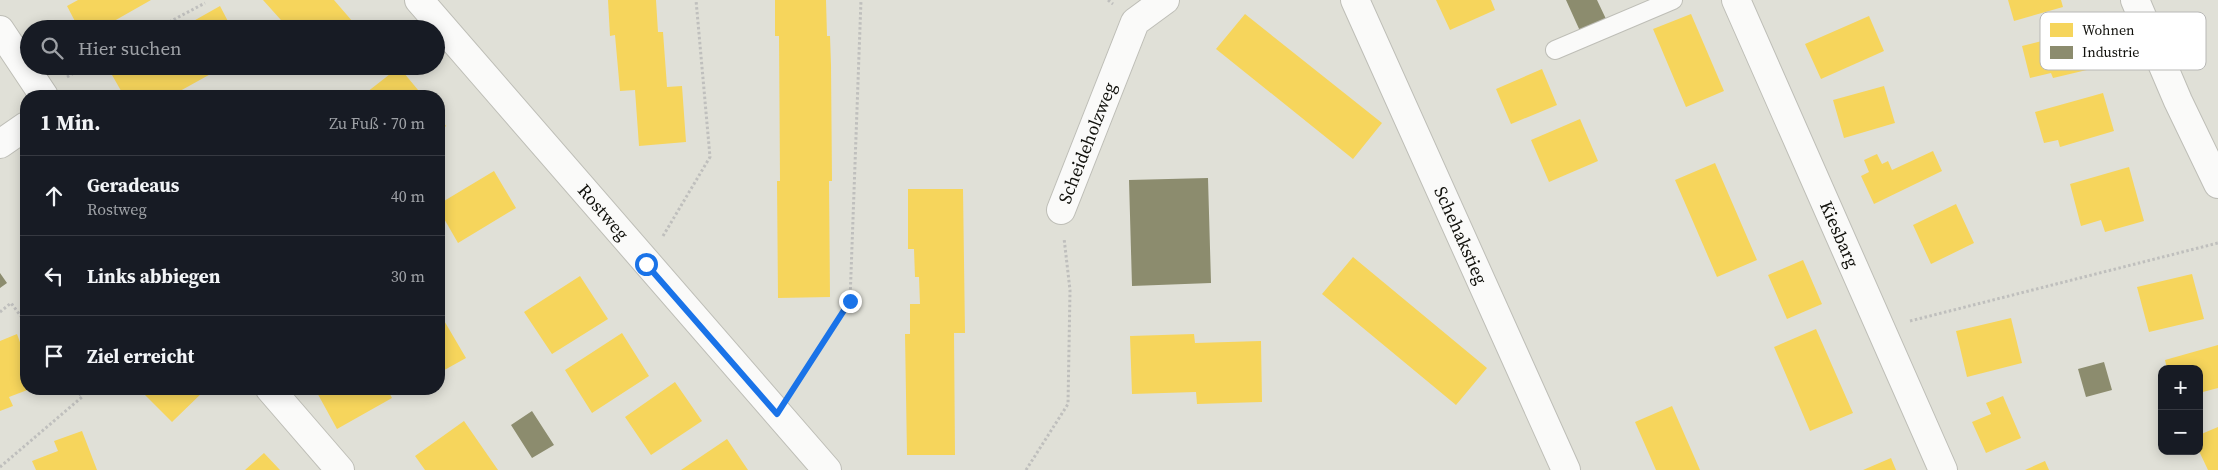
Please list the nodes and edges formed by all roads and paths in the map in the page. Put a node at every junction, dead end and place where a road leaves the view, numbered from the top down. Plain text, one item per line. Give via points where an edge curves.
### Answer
1 (419, 0) edge
2 (696, 0) edge
3 (861, 0) edge
4 (1165, 0) edge
5 (1356, 0) edge
6 (1673, 0) edge
7 (1736, 0) edge
8 (2135, 0) edge
9 (205, 3) dead end
10 (2140, 12) edge
11 (173, 20) edge
12 (436, 20) edge
13 (0, 30) edge
14 (445, 30) edge
15 (1555, 50) dead end
16 (20, 60) edge
17 (2165, 70) edge
18 (30, 75) edge
19 (40, 90) edge
20 (20, 130) edge
21 (0, 144) edge
22 (2218, 184) edge
23 (1061, 210) joint
24 (2218, 242) edge
25 (646, 264) junction
26 (0, 312) edge
27 (20, 315) edge
28 (1881, 329) junction
29 (80, 395) edge
30 (275, 395) edge
31 (777, 414) junction
32 (0, 467) edge
33 (340, 470) edge
34 (827, 470) edge
35 (1026, 470) edge
36 (1566, 470) edge
37 (1942, 470) edge

1 - 12 street, Rostweg
2 - 25 path via 710,157
3 - 31 path via 850,301
4 - 23 street, Scheideholzweg via 1135,22
5 - 36 street, Schehakstieg
6 - 15 lane
7 - 28 street, Kiesbarg
8 - 10 street
9 - 11 path
13 - 16 street
14 - 25 street, Rostweg
17 - 22 street
18 - 19 street
20 - 21 street
23 - 35 path, Scheideholzweg via 1070,290 1068,404
24 - 28 path
25 - 31 street, Rostweg
26 - 27 path via 11,303
28 - 37 street, Kiesbarg
29 - 32 path
30 - 33 street
31 - 34 street, Rostweg

